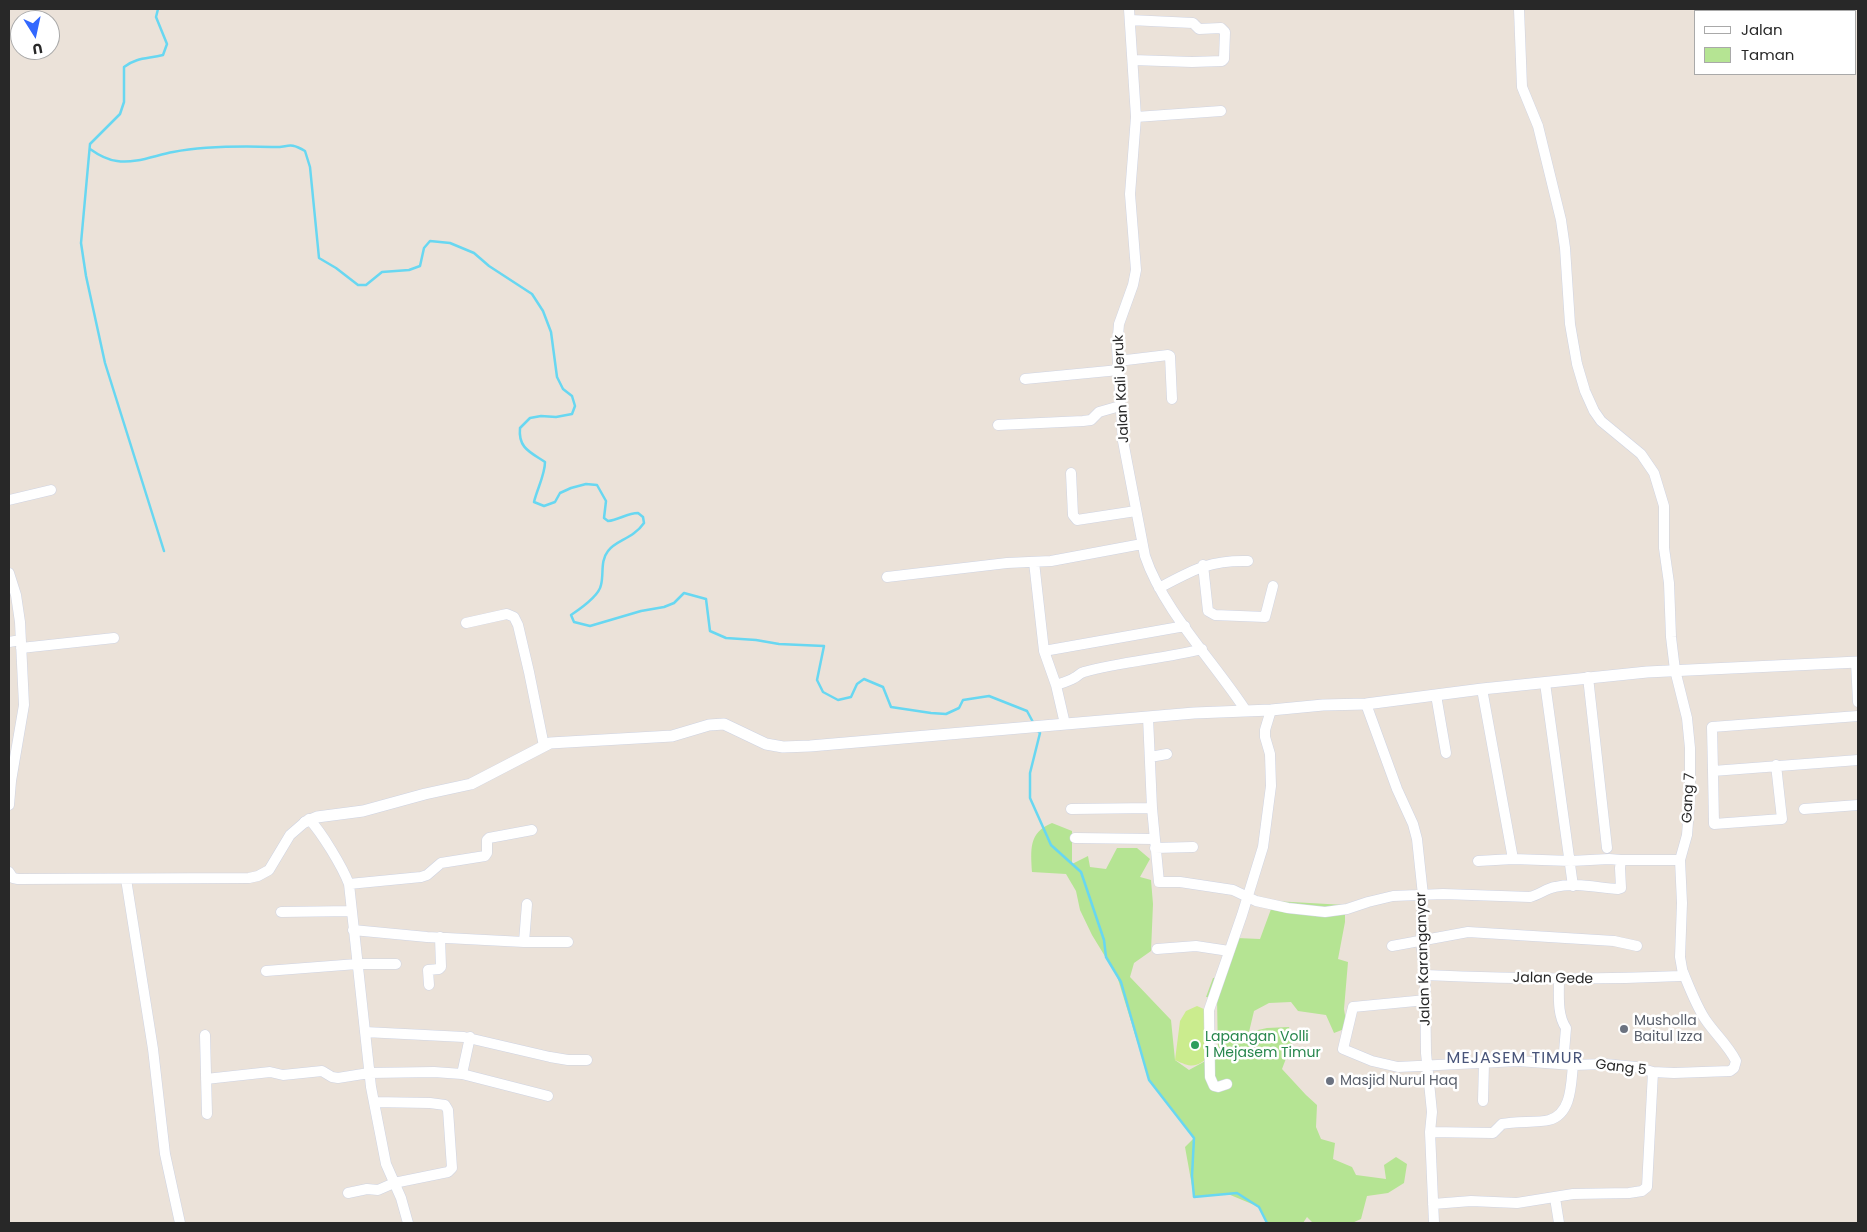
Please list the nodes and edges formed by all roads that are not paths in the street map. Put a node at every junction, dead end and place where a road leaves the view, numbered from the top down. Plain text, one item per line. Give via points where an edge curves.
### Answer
1 (1129, 9) edge
2 (1520, 9) edge
3 (1130, 20) junction
4 (1133, 60) junction
5 (1221, 111) dead end
6 (1136, 117) junction
7 (1119, 365) junction
8 (1025, 379) dead end
9 (1172, 399) dead end
10 (1120, 406) junction
11 (998, 425) dead end
12 (1070, 473) dead end
13 (51, 490) dead end
14 (9, 500) edge
15 (1136, 512) junction
16 (1142, 544) junction
17 (1034, 562) junction
18 (1248, 562) dead end
19 (1204, 565) junction
20 (9, 573) edge
21 (887, 577) dead end
22 (1273, 586) dead end
23 (1159, 588) junction
24 (466, 623) dead end
25 (1185, 626) junction
26 (114, 638) dead end
27 (9, 642) edge
28 (21, 644) junction
29 (1202, 649) junction
30 (1044, 651) junction
31 (1857, 662) edge
32 (1675, 670) junction
33 (1588, 677) junction
34 (1545, 683) junction
35 (1056, 685) junction
36 (1482, 689) junction
37 (1436, 694) junction
38 (1858, 702) edge
39 (1366, 704) junction
40 (1261, 710) junction
41 (1858, 716) edge
42 (1148, 717) junction
43 (1065, 724) junction
44 (544, 746) junction
45 (1446, 753) dead end
46 (1167, 754) dead end
47 (1150, 757) junction
48 (1858, 760) edge
49 (1776, 765) junction
50 (1713, 771) junction
51 (10, 781) edge
52 (1858, 805) edge
53 (9, 806) edge
54 (1152, 808) junction
55 (1071, 809) dead end
56 (1804, 809) dead end
57 (307, 820) junction
58 (532, 830) dead end
59 (1075, 838) dead end
60 (1155, 843) junction
61 (1193, 847) dead end
62 (1607, 848) dead end
63 (1512, 855) junction
64 (1621, 860) junction
65 (1680, 860) junction
66 (1478, 861) dead end
67 (1571, 861) junction
68 (9, 874) edge
69 (126, 879) junction
70 (349, 884) junction
71 (1573, 886) junction
72 (1423, 895) junction
73 (1248, 896) junction
74 (527, 904) dead end
75 (352, 911) junction
76 (281, 912) dead end
77 (353, 930) junction
78 (440, 937) junction
79 (1421, 941) junction
80 (524, 942) junction
81 (568, 942) dead end
82 (1392, 946) dead end
83 (1637, 946) dead end
84 (1157, 950) dead end
85 (1229, 951) junction
86 (357, 964) junction
87 (396, 964) dead end
88 (266, 971) dead end
89 (1682, 974) junction
90 (1425, 975) junction
91 (1559, 979) junction
92 (428, 985) dead end
93 (1426, 1000) junction
94 (365, 1032) junction
95 (205, 1035) dead end
96 (470, 1037) junction
97 (588, 1060) dead end
98 (1484, 1063) junction
99 (1568, 1065) junction
100 (1427, 1067) junction
101 (1653, 1072) junction
102 (1725, 1072) joint
103 (369, 1073) junction
104 (462, 1074) junction
105 (206, 1079) junction
106 (1227, 1084) dead end
107 (548, 1096) dead end
108 (374, 1102) junction
109 (1482, 1102) dead end
110 (207, 1114) dead end
111 (1430, 1132) junction
112 (394, 1183) junction
113 (348, 1193) dead end
114 (1556, 1198) junction
115 (1433, 1204) junction
116 (180, 1223) edge
117 (408, 1223) edge
118 (1434, 1223) edge
119 (1559, 1223) edge

1 - 3 street, Jalan Kali Jeruk
2 - 32 street, Gang 7 via 1522,88 1538,126 1562,220 1570,324 1577,364 1594,411 1601,421 1641,454 1654,473 1664,506 1664,548
3 - 4 street, Jalan Kali Jeruk
3 - 4 street via 1193,23 1199,28 1221,28 1225,32 1222,61
4 - 6 street, Jalan Kali Jeruk
5 - 6 street
6 - 7 street, Jalan Kali Jeruk via 1130,194 1136,270 1119,324
7 - 8 street
7 - 9 street via 1168,354
7 - 10 street, Jalan Kali Jeruk
10 - 11 street via 1099,412 1091,420
10 - 15 street, Jalan Kali Jeruk
12 - 15 street via 1076,520
13 - 14 street
15 - 16 street, Jalan Kali Jeruk
16 - 17 street
16 - 23 street, Jalan Kali Jeruk
17 - 21 street
17 - 30 street
18 - 19 street via 1222,561
19 - 22 street via 1208,611 1214,616 1265,617
19 - 23 street
20 - 28 street via 16,595
23 - 25 street, Jalan Kali Jeruk
24 - 44 street via 507,614 516,621
25 - 29 street, Jalan Kali Jeruk
25 - 30 street
26 - 28 street
27 - 28 street
28 - 51 street via 24,704
29 - 35 street via 1168,658 1104,667 1080,673
29 - 40 street, Jalan Kali Jeruk via 1225,679
30 - 35 street
31 - 32 street
31 - 38 street
32 - 33 street
32 - 65 street, Gang 7 via 1687,718 1690,748 1687,835
33 - 34 street
33 - 62 street
34 - 36 street
34 - 67 street
35 - 43 street
36 - 37 street
36 - 63 street
37 - 39 street
37 - 45 street
39 - 40 street
39 - 72 street, Jalan Karanganyar via 1413,824
40 - 42 street
40 - 73 street via 1270,754 1271,786 1261,854
41 - 50 street via 1712,727
42 - 43 street
42 - 47 street
43 - 44 street via 783,747 760,743 729,726 717,724 672,736 561,742
44 - 57 street via 471,784 363,811
46 - 47 street
47 - 54 street
48 - 49 street
49 - 50 street
49 - 50 street via 1782,821 1714,824
51 - 53 street
52 - 56 street
54 - 55 street
54 - 60 street
57 - 69 street via 290,836 269,870 258,876 240,880
57 - 70 street via 316,827
58 - 70 street via 489,838 485,856 441,863 421,877
59 - 60 street
60 - 61 street
60 - 73 street via 1159,882 1233,890
63 - 66 street
63 - 67 street
64 - 65 street
64 - 67 street
64 - 71 street via 1620,889
65 - 89 street, Gang 7
67 - 71 street
68 - 69 street via 18,879
69 - 116 street via 153,1049 165,1154
70 - 75 street
71 - 72 street via 1553,887 1530,897
72 - 73 street via 1393,896 1325,912 1266,904
72 - 79 street, Jalan Karanganyar
73 - 85 street
74 - 80 street
75 - 76 street
75 - 77 street
77 - 78 street
77 - 86 street
78 - 80 street
78 - 92 street via 441,967 428,970
79 - 82 street
79 - 83 street via 1468,932 1614,941
79 - 90 street, Jalan Karanganyar
80 - 81 street
84 - 85 street via 1196,946
85 - 106 street via 1209,1012 1210,1077 1214,1086
86 - 87 street
86 - 88 street
86 - 94 street
89 - 91 street, Jalan Gede via 1624,979
89 - 102 street, Gang 7 via 1706,1020 1736,1061 1734,1068
90 - 91 street, Jalan Gede
90 - 93 street, Jalan Karanganyar
91 - 99 street via 1558,1002 1566,1028
93 - 100 street, Jalan Karanganyar
93 - 100 street, Gang 5 via 1353,1007 1343,1048 1398,1067
94 - 96 street
94 - 103 street
95 - 105 street
96 - 97 street via 550,1057
96 - 104 street
98 - 99 street, Gang 5 via 1518,1061
98 - 100 street, Gang 5
98 - 109 street
99 - 101 street, Gang 5 via 1605,1064
99 - 111 street via 1570,1088 1566,1105 1550,1120 1502,1124 1493,1133
100 - 111 street, Jalan Karanganyar via 1432,1112
101 - 102 street, Gang 5
101 - 114 street via 1647,1187 1629,1193 1573,1194
103 - 104 street
103 - 105 street via 338,1078 322,1071 283,1075 270,1072
103 - 108 street
104 - 107 street
105 - 110 street
108 - 112 street via 386,1164
108 - 112 street via 430,1103 447,1107 450,1170
111 - 115 street, Jalan Karanganyar
112 - 113 street via 378,1190
112 - 117 street
114 - 115 street via 1517,1203 1471,1201
114 - 119 street
115 - 118 street, Jalan Karanganyar

